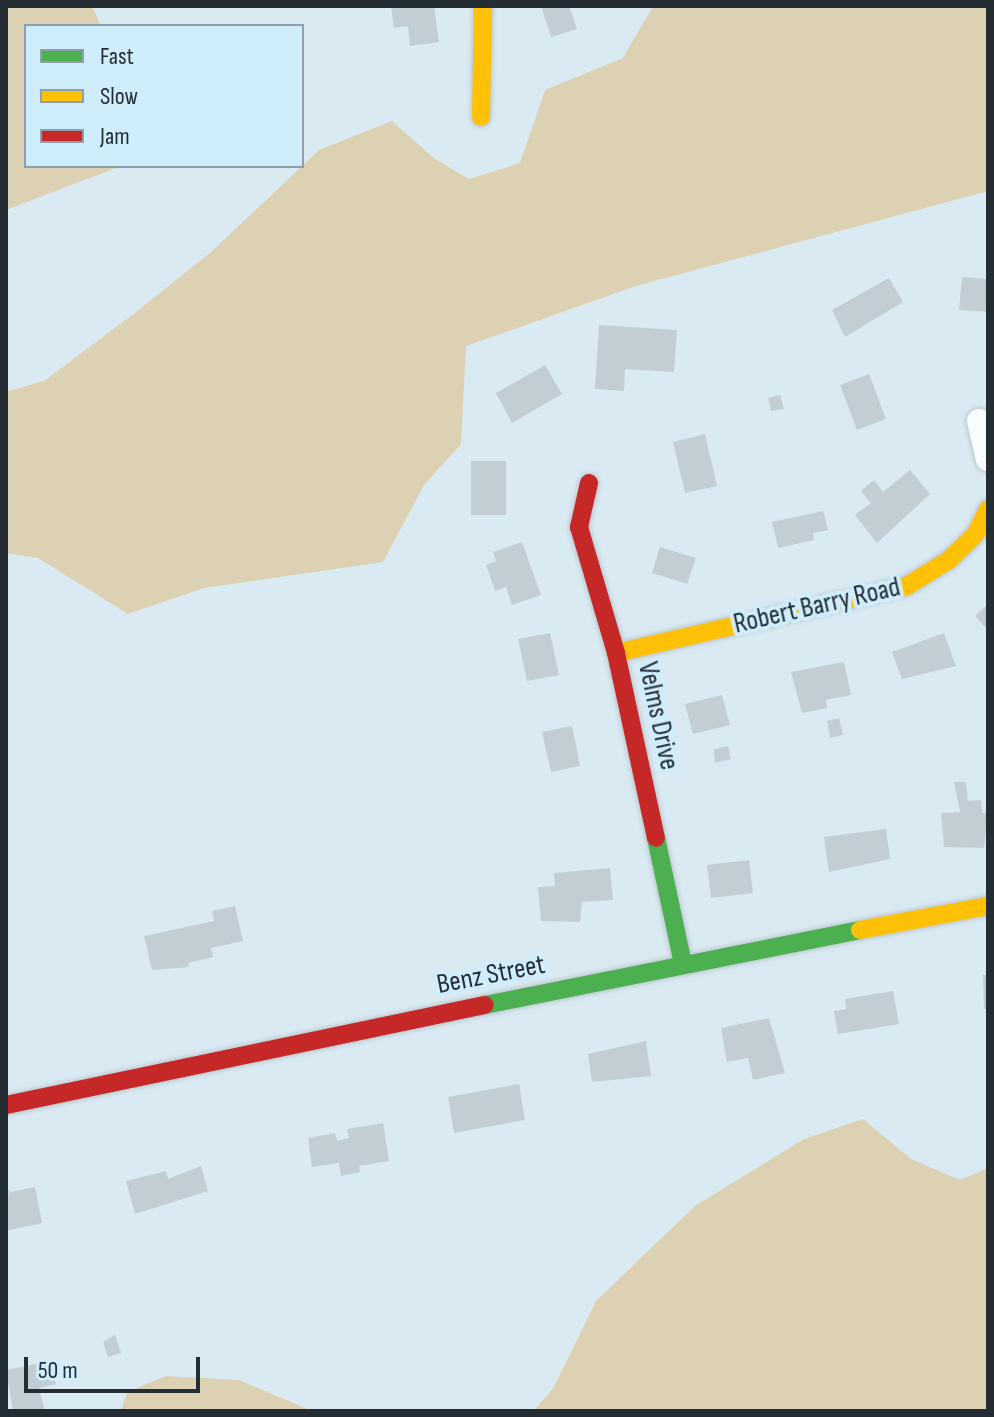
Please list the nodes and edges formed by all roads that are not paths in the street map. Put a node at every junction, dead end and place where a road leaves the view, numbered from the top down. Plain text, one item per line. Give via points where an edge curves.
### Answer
1 (483, 6) edge
2 (481, 117) dead end
3 (979, 421) dead end
4 (988, 459) edge
5 (589, 483) dead end
6 (988, 509) edge
7 (616, 653) junction
8 (988, 906) edge
9 (683, 964) junction
10 (6, 1105) edge

1 - 2 street
3 - 4 street
5 - 7 street, Velms Drive via 579,527
6 - 7 street, Robert Barry Road via 975,535 949,560 907,586
7 - 9 street, Velms Drive
8 - 9 street, Benz Street
9 - 10 street, Benz Street

